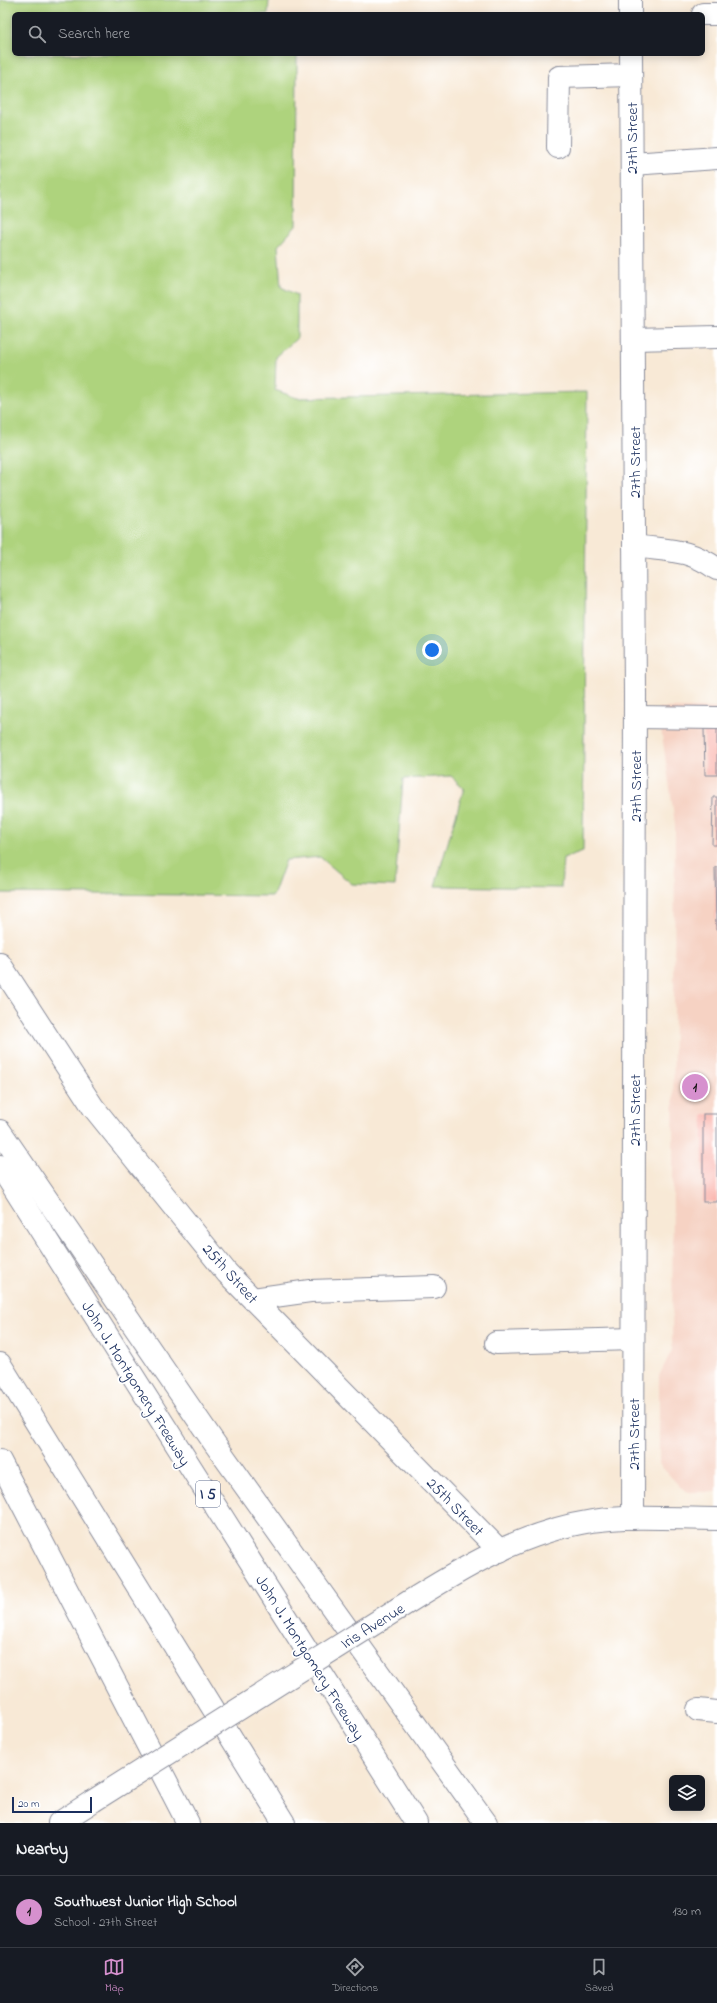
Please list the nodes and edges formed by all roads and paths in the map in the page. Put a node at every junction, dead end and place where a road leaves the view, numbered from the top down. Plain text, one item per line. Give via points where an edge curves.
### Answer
1 (630, 0) edge
2 (630, 12) edge
3 (705, 14) edge
4 (717, 14) edge
5 (631, 64) edge
6 (558, 147) dead end
7 (717, 158) edge
8 (632, 164) junction
9 (717, 337) edge
10 (633, 339) junction
11 (634, 546) junction
12 (717, 569) edge
13 (635, 717) junction
14 (717, 718) edge
15 (0, 964) edge
16 (0, 1131) edge
17 (0, 1166) edge
18 (434, 1287) dead end
19 (253, 1299) junction
20 (633, 1339) junction
21 (496, 1343) dead end
22 (0, 1364) edge
23 (0, 1461) edge
24 (633, 1518) junction
25 (717, 1519) edge
26 (500, 1551) junction
27 (59, 1823) edge
28 (188, 1823) edge
29 (284, 1823) edge
30 (416, 1823) edge
31 (486, 1823) edge

1 - 2 main road
3 - 4 main road
5 - 6 main road via 559,77
5 - 8 main road, 27th Street
7 - 8 main road
8 - 10 main road, 27th Street
9 - 10 main road
10 - 11 main road, 27th Street
11 - 12 main road via 684,552 704,560
11 - 13 main road, 27th Street
13 - 14 main road
13 - 20 main road, 27th Street
15 - 19 main road, 25th Street via 93,1107 227,1273
16 - 31 main road via 215,1444
17 - 30 main road, John J. Montgomery Freeway / I 5
18 - 19 main road via 310,1291
19 - 26 main road, 25th Street
20 - 21 main road
20 - 24 main road, 27th Street
22 - 29 main road
23 - 28 main road
24 - 25 main road, Iris Avenue
24 - 26 main road, Iris Avenue via 593,1521 557,1528 526,1538
26 - 27 main road, Iris Avenue, bridge via 450,1575

